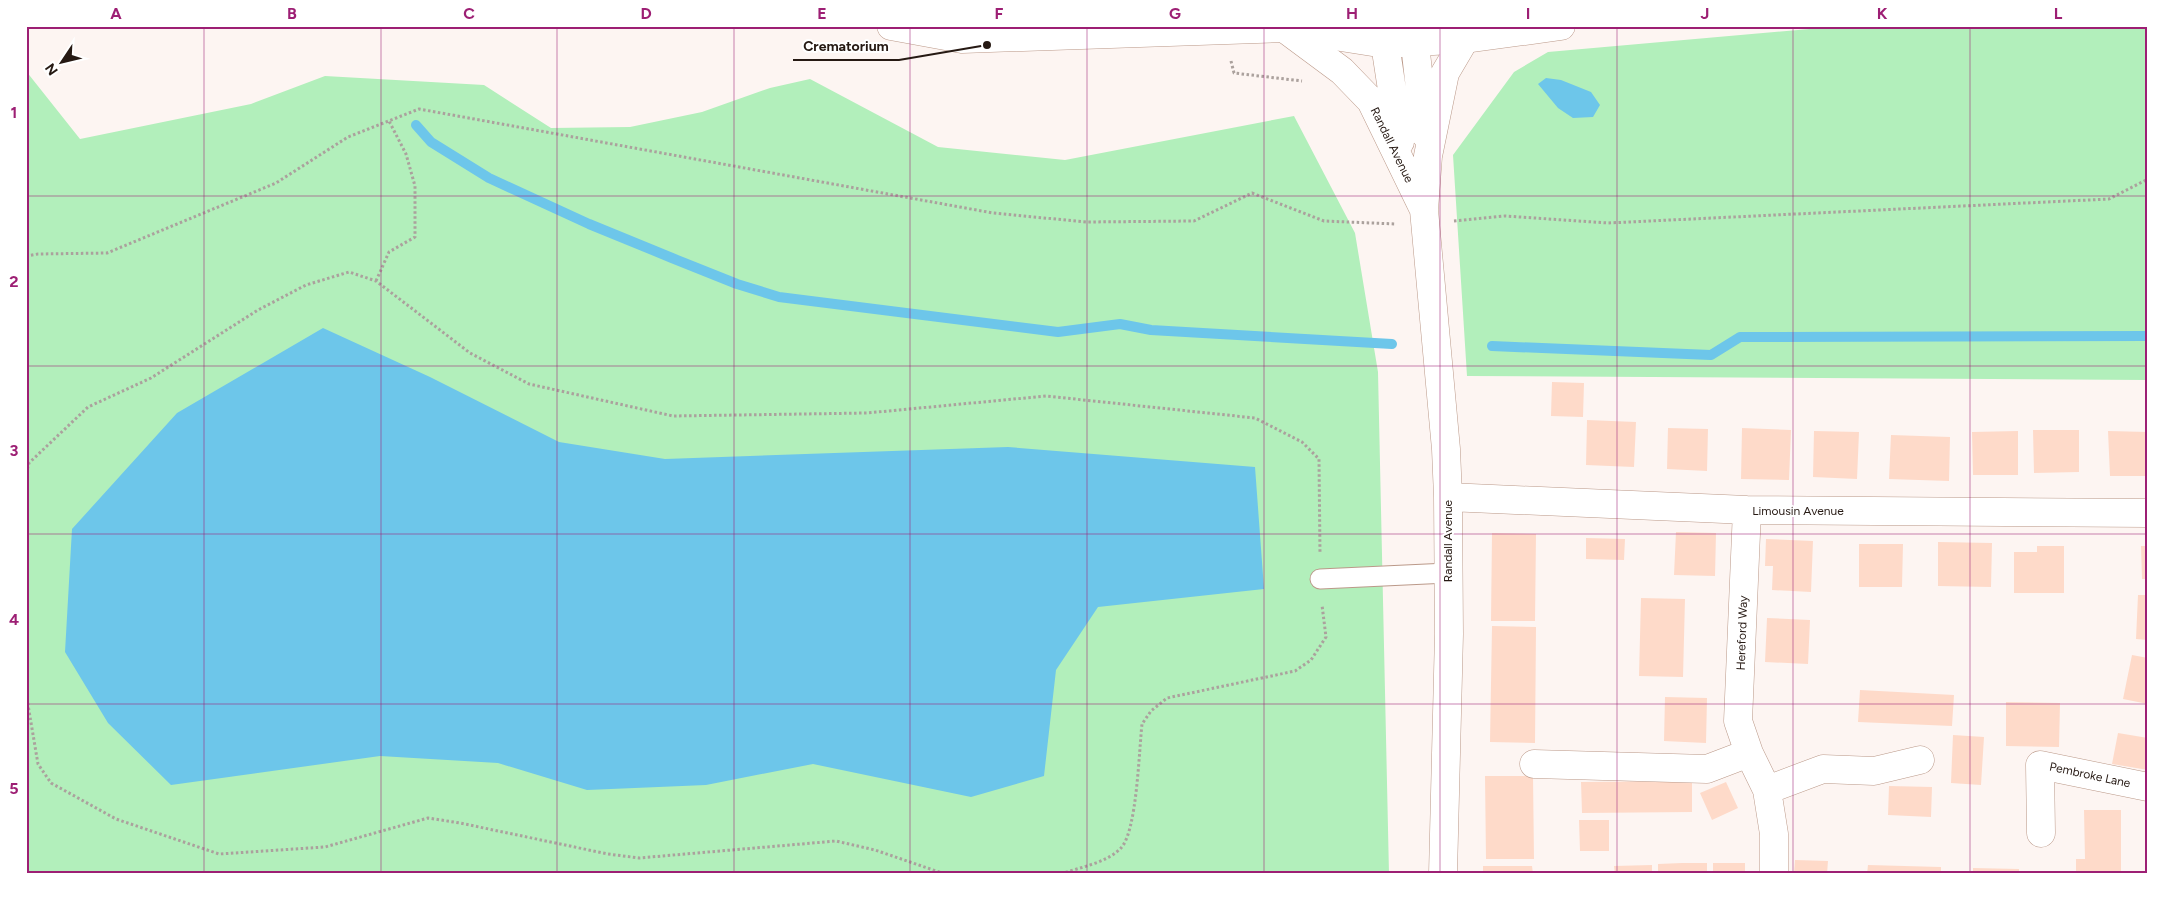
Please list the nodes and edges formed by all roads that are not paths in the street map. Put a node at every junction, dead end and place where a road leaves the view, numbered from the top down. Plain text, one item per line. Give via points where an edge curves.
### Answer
1 (891, 26) edge
2 (1561, 26) edge
3 (1284, 28) junction
4 (1414, 34) edge
5 (1385, 35) edge
6 (1465, 39) junction
7 (1428, 156) junction
8 (1404, 168) junction
9 (1425, 217) junction
10 (1448, 497) junction
11 (1747, 510) junction
12 (2148, 513) edge
13 (1448, 573) junction
14 (1320, 579) road end
15 (1749, 753) junction
16 (1920, 760) dead end
17 (1534, 764) dead end
18 (2148, 787) edge
19 (1766, 790) junction
20 (2040, 833) dead end
21 (1443, 874) edge
22 (1774, 874) edge

1 - 3 street via 962,39
2 - 6 street
3 - 5 street
3 - 8 street, Randall Avenue via 1342,71 1371,102
4 - 5 street
4 - 6 street
4 - 7 street
5 - 8 street
6 - 7 street, Randall Avenue via 1445,73
7 - 9 street, Randall Avenue
8 - 9 street, Randall Avenue
9 - 10 street, Randall Avenue
10 - 11 street, Limousin Avenue
10 - 13 street, Randall Avenue
11 - 12 street, Limousin Avenue
11 - 15 street, Hereford Way via 1738,720
13 - 14 lane
13 - 21 street, Randall Avenue
15 - 17 street via 1707,769
15 - 19 street, Hereford Way
16 - 19 street via 1874,771 1823,769
18 - 20 street, Pembroke Lane via 2040,765
19 - 22 street, Hereford Way via 1774,834

